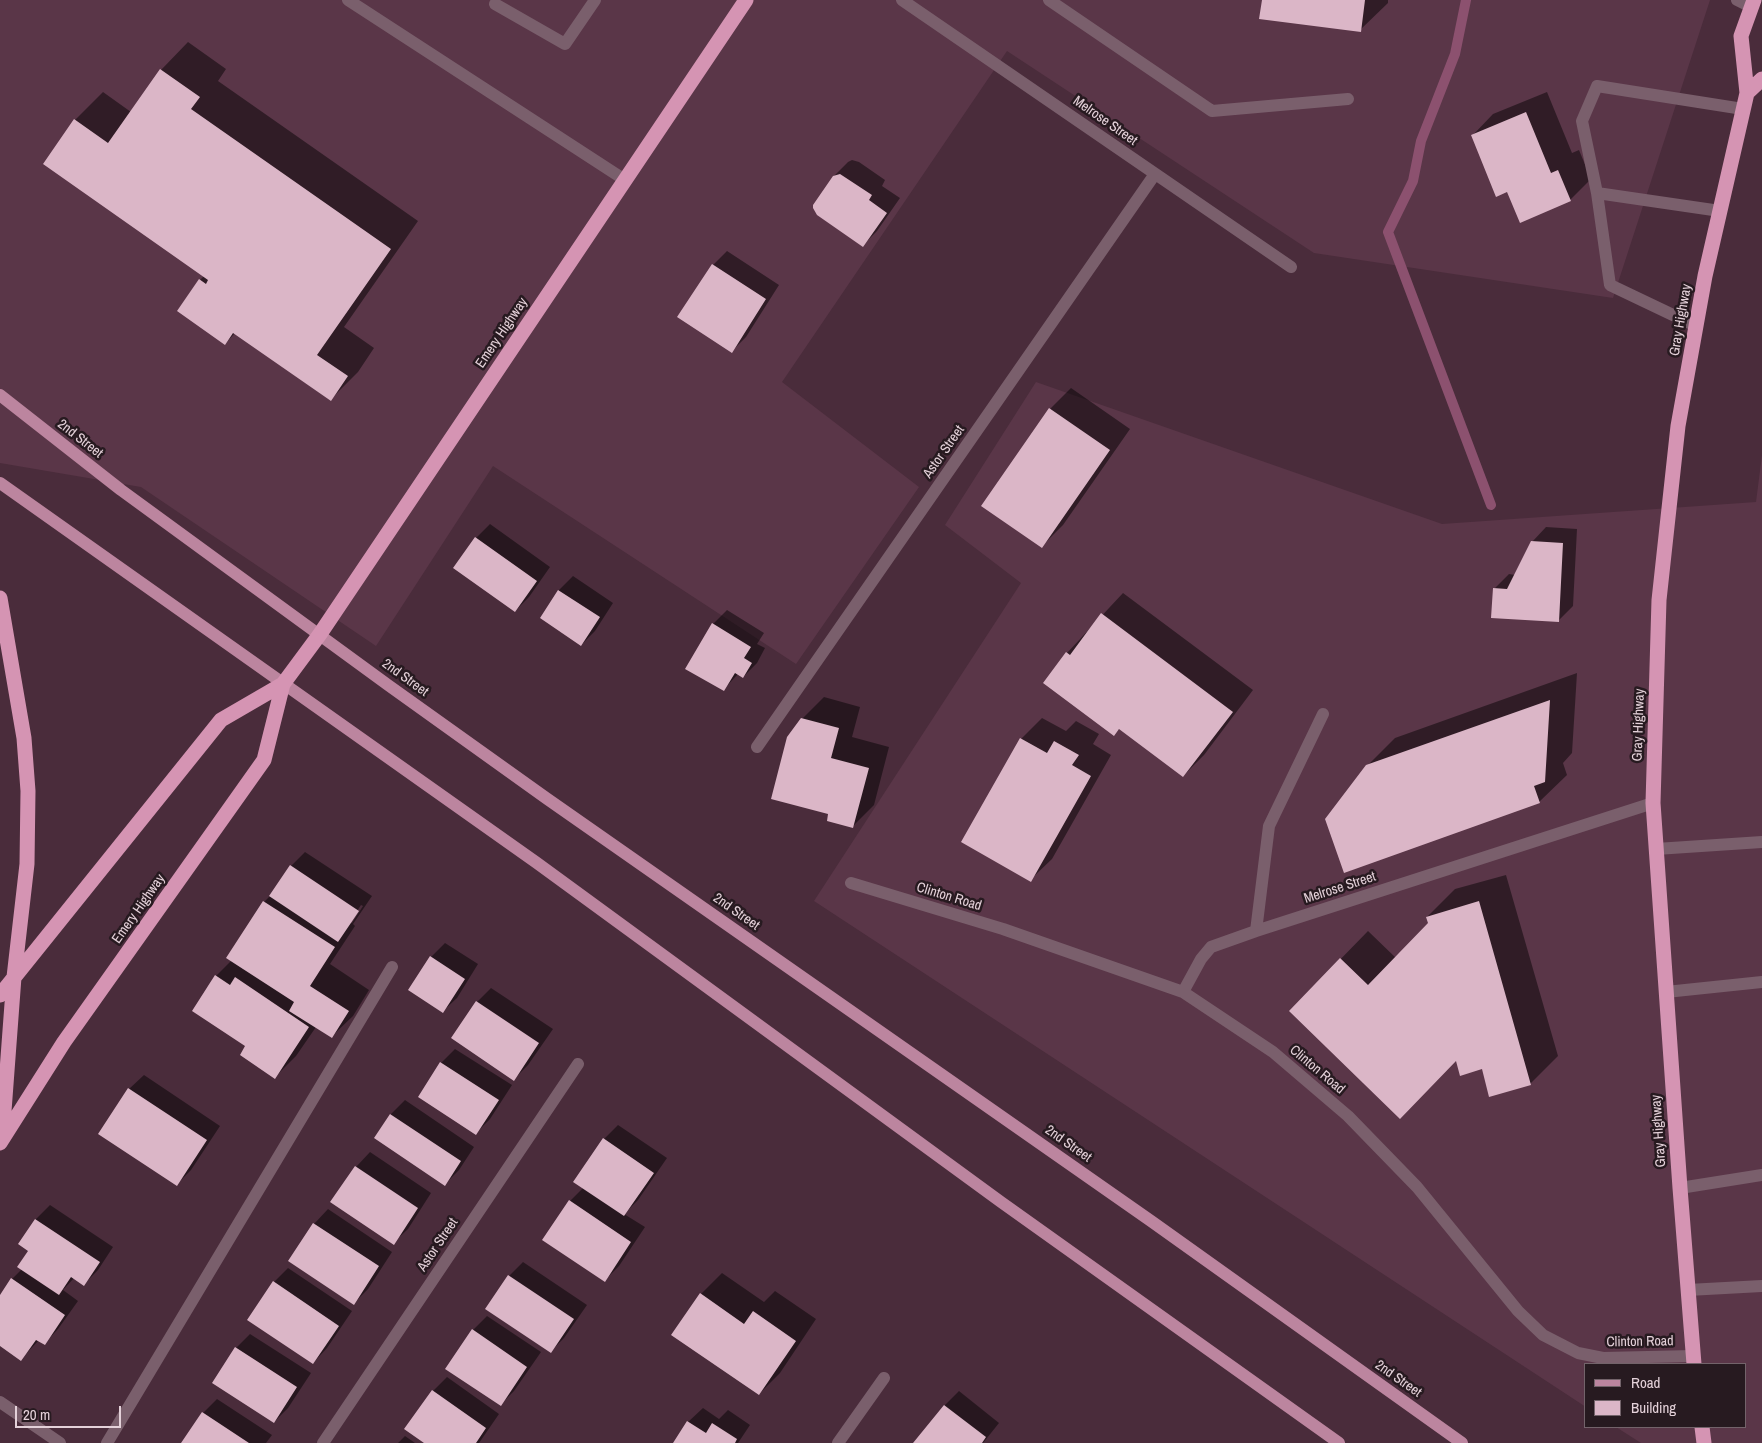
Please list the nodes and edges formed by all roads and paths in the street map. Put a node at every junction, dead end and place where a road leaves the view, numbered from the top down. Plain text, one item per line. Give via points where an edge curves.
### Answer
1 (348, 0) edge
2 (595, 0) edge
3 (746, 0) edge
4 (902, 0) edge
5 (1048, 0) edge
6 (1737, 0) edge
7 (493, 1) edge
8 (1752, 4) edge
9 (1762, 79) edge
10 (1747, 93) junction
11 (1348, 99) dead end
12 (1743, 109) junction
13 (1155, 174) junction
14 (625, 180) junction
15 (1597, 193) junction
16 (1720, 211) junction
17 (1291, 267) dead end
18 (1696, 326) junction
19 (0, 395) edge
20 (0, 483) edge
21 (0, 598) edge
22 (320, 634) junction
23 (283, 684) junction
24 (1322, 714) dead end
25 (757, 747) dead end
26 (1653, 803) junction
27 (1762, 842) edge
28 (1656, 849) junction
29 (851, 884) dead end
30 (1256, 931) junction
31 (392, 967) dead end
32 (14, 977) junction
33 (1762, 982) edge
34 (1183, 992) junction
35 (1666, 992) junction
36 (0, 995) edge
37 (578, 1064) dead end
38 (1, 1142) edge
39 (1762, 1175) edge
40 (1680, 1188) junction
41 (1762, 1286) edge
42 (1688, 1290) junction
43 (1693, 1360) edge
44 (884, 1378) dead end
45 (0, 1402) edge
46 (1702, 1428) edge
47 (60, 1443) edge
48 (106, 1443) edge
49 (323, 1443) edge
50 (838, 1443) edge
51 (1339, 1443) edge
52 (1462, 1443) edge
53 (1704, 1443) edge

1 - 14 street
2 - 7 street via 565,44
3 - 14 highway, Emery Highway
4 - 13 street, Melrose Street
5 - 11 street via 1212,110
6 - 8 street
8 - 10 highway via 1741,36
9 - 10 highway
10 - 12 highway, Gray Highway
12 - 15 street via 1596,86 1582,121
12 - 16 highway, Gray Highway
13 - 17 street, Melrose Street
13 - 25 street, Astor Street
14 - 22 highway, Emery Highway
15 - 16 street
15 - 18 street via 1610,285
16 - 18 highway, Gray Highway
18 - 26 highway, Gray Highway via 1678,426 1659,600
19 - 22 main road, 2nd Street via 121,490
20 - 23 main road
21 - 32 highway via 24,738 28,791 27,864
22 - 23 highway, Emery Highway
22 - 52 main road, 2nd Street via 546,798
23 - 32 highway, Emery Highway via 221,720
23 - 38 highway, Emery Highway via 264,760 64,1042
23 - 51 main road via 545,869 1001,1202
24 - 30 street via 1269,826
26 - 28 highway, Gray Highway
26 - 30 street, Melrose Street
27 - 28 street
28 - 35 highway, Gray Highway
29 - 34 street, Clinton Road via 1003,929
30 - 34 street, Melrose Street via 1211,947
31 - 48 street
32 - 36 highway, Emery Highway
32 - 38 highway
33 - 35 street
34 - 43 street, Clinton Road via 1273,1052 1348,1116 1417,1187 1518,1310 1543,1335 1578,1352 1603,1358
35 - 40 highway, Gray Highway
37 - 49 street, Astor Street
39 - 40 street
40 - 42 highway, Gray Highway
41 - 42 street
42 - 43 highway, Gray Highway
44 - 50 street
45 - 47 street
46 - 53 highway

